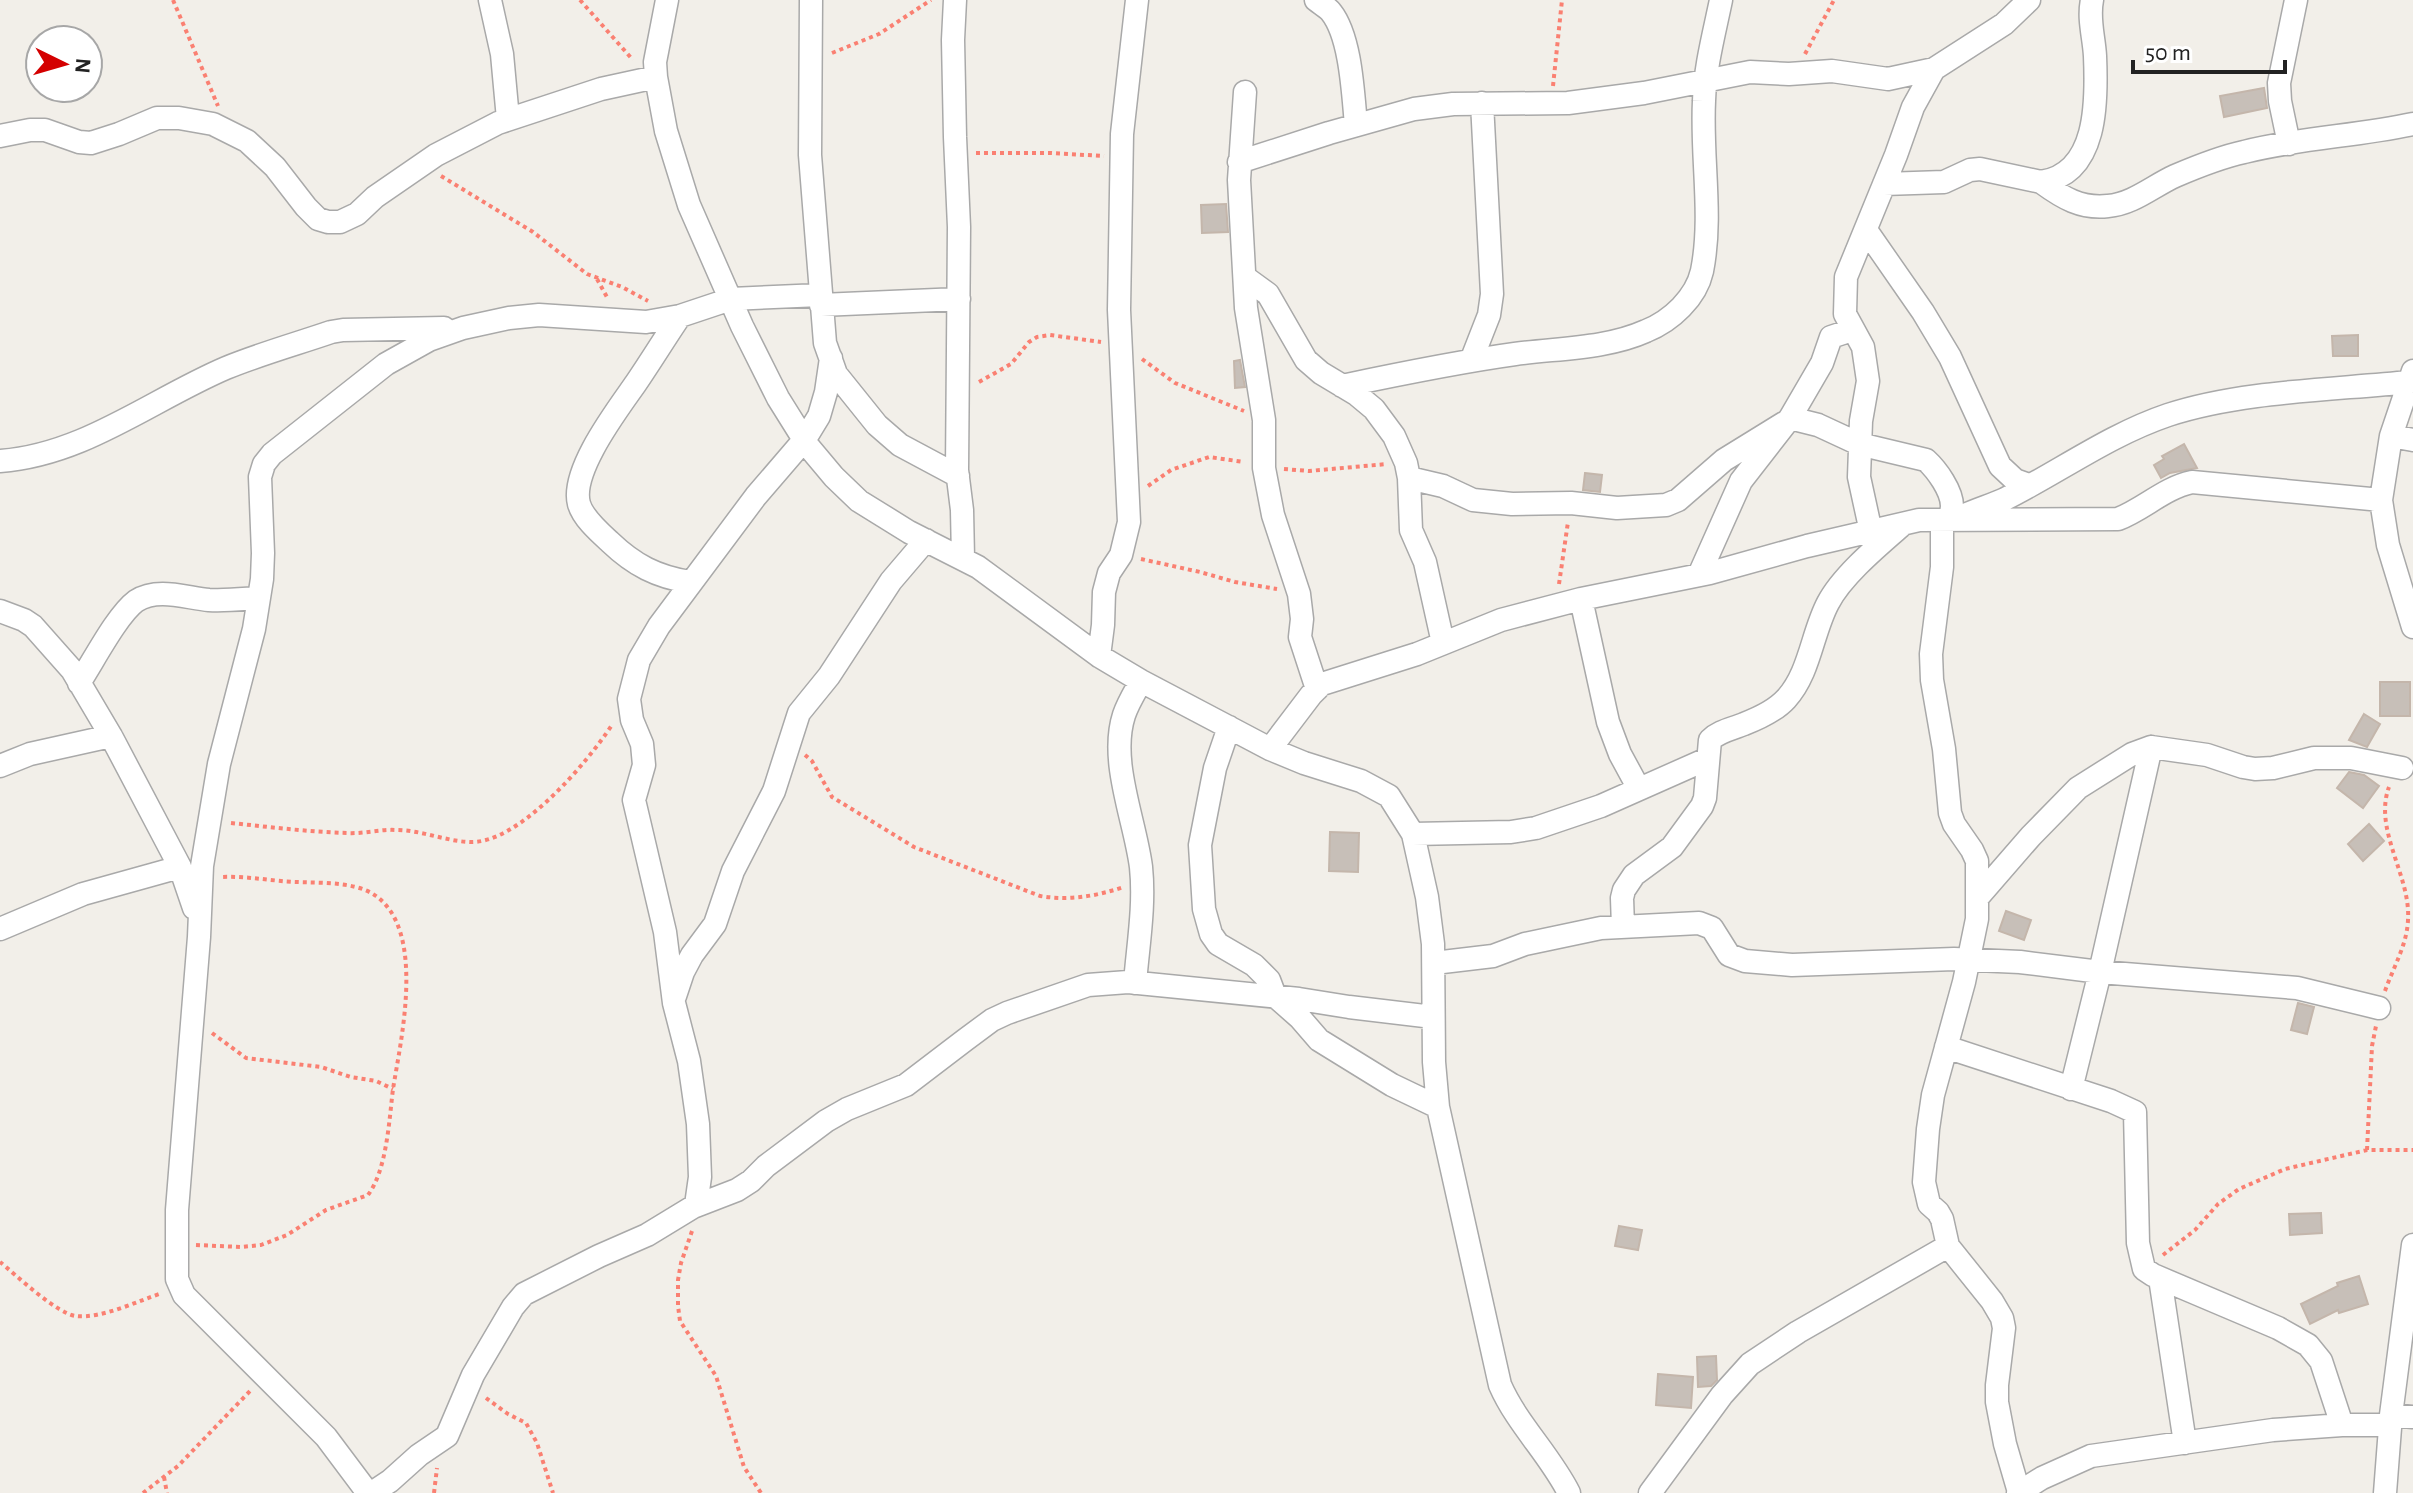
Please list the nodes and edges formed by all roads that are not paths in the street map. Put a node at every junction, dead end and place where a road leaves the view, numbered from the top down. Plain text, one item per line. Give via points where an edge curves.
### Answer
1 (490, 0) edge
2 (667, 0) edge
3 (811, 0) edge
4 (955, 0) edge
5 (1137, 0) edge
6 (1316, 0) edge
7 (1721, 0) edge
8 (2029, 0) edge
9 (2092, 0) edge
10 (2296, 0) edge
11 (1934, 69) junction
12 (651, 78) junction
13 (1706, 80) junction
14 (1245, 92) dead end
15 (1482, 103) junction
16 (508, 119) junction
17 (2413, 124) edge
18 (1356, 125) junction
19 (0, 136) edge
20 (2289, 144) junction
21 (1239, 162) junction
22 (2041, 182) junction
23 (1884, 184) junction
24 (1866, 230) junction
25 (1246, 278) junction
26 (731, 299) junction
27 (959, 299) junction
28 (821, 300) junction
29 (673, 318) junction
30 (463, 328) junction
31 (1852, 330) junction
32 (831, 358) junction
33 (1471, 361) junction
34 (2411, 376) edge
35 (1342, 386) junction
36 (1787, 420) junction
37 (2402, 438) edge
38 (805, 439) junction
39 (1859, 444) junction
40 (0, 461) edge
41 (1407, 470) junction
42 (958, 476) junction
43 (2029, 485) junction
44 (2381, 500) junction
45 (1950, 519) junction
46 (1905, 523) junction
47 (1871, 532) junction
48 (926, 540) junction
49 (963, 558) junction
50 (1699, 575) junction
51 (690, 582) junction
52 (259, 598) junction
53 (1581, 599) junction
54 (0, 611) edge
55 (2413, 627) edge
56 (1443, 643) junction
57 (1099, 656) junction
58 (1141, 681) junction
59 (79, 683) junction
60 (1317, 689) junction
61 (1229, 727) junction
62 (111, 736) junction
63 (2151, 747) junction
64 (1270, 749) junction
65 (1707, 759) junction
66 (0, 766) edge
67 (2402, 768) road end
68 (1639, 789) junction
69 (1413, 834) junction
70 (191, 871) junction
71 (1978, 897) junction
72 (1623, 927) junction
73 (0, 929) edge
74 (1969, 959) junction
75 (1434, 963) junction
76 (2100, 972) junction
77 (1135, 983) junction
78 (1275, 996) junction
79 (674, 1003) junction
80 (2379, 1008) road end
81 (1433, 1017) junction
82 (1946, 1047) junction
83 (2071, 1089) junction
84 (1438, 1107) junction
85 (696, 1205) junction
86 (2413, 1245) edge
87 (1948, 1246) junction
88 (2154, 1275) junction
89 (2398, 1419) edge
90 (2342, 1425) junction
91 (2185, 1443) junction
92 (370, 1493) edge
93 (1569, 1493) edge
94 (1650, 1493) edge
95 (2018, 1493) edge
96 (2385, 1493) edge

1 - 16 street
2 - 12 street
3 - 28 street via 810,155
4 - 27 street
5 - 57 street via 1122,134 1119,310 1130,498 1127,537 1104,592
6 - 18 street via 1332,12 1342,36
7 - 13 street
8 - 11 street via 2004,24
9 - 22 street via 2090,137 2075,165
10 - 20 street via 2279,83
11 - 13 street via 1888,79 1832,71 1750,72
11 - 23 street via 1913,107
12 - 16 street
12 - 26 street via 689,205
13 - 15 street via 1551,104
13 - 33 street via 1703,256 1696,288 1683,306 1649,330 1623,340
14 - 21 street
15 - 18 street via 1414,109
15 - 33 street via 1492,294
16 - 19 street via 422,164 340,222 318,219 275,167 223,127 157,118 91,143 45,130
17 - 20 street
18 - 21 street
20 - 22 street via 2243,152 2113,206 2077,204
21 - 25 street
22 - 23 street via 1980,169 1944,182
23 - 24 street
24 - 31 street via 1846,277 1845,314
24 - 43 street via 1950,357 2000,466
25 - 35 street via 1268,294 1306,360
25 - 60 street via 1264,420 1264,468 1299,594 1300,637
26 - 28 street
26 - 29 street
26 - 38 street via 778,398
27 - 28 street
27 - 42 street
28 - 32 street
29 - 30 street via 641,323 539,315
29 - 51 street via 593,450 578,502 624,555 645,570
30 - 40 street via 331,332 224,369 78,442 22,460
30 - 52 street via 386,364 268,458 260,477
31 - 36 street via 1831,337 1822,363
31 - 39 street via 1863,347 1868,381
32 - 38 street via 819,416
32 - 42 street via 836,374 889,437
33 - 35 street
34 - 37 street
34 - 43 street via 2208,404 2118,435
35 - 41 street via 1374,409 1394,436
36 - 39 street via 1818,425
36 - 41 street via 1724,460 1671,504 1653,507 1473,500
36 - 50 street via 1741,481
37 - 44 street
38 - 48 street via 859,501
38 - 51 street
39 - 45 street via 1926,460 1950,494
39 - 47 street via 1859,477
41 - 56 street via 1411,530 1425,562
42 - 49 street
43 - 45 street
44 - 45 street via 2192,482 2118,519
44 - 55 street via 2388,545
45 - 46 street
45 - 71 street via 1932,680 1950,813 1977,861
46 - 47 street
46 - 65 street via 1829,600 1800,680 1785,700 1713,736
47 - 50 street
48 - 49 street
48 - 79 street via 803,706 774,791 733,871 715,924 683,972
49 - 57 street
50 - 53 street
51 - 79 street via 639,660 629,699 644,765 634,799 665,932
52 - 59 street via 161,594 134,602
52 - 70 street via 209,821
53 - 56 street via 1501,620
53 - 68 street via 1608,722
54 - 59 street via 33,626
56 - 60 street
57 - 58 street
58 - 61 street
58 - 77 street via 1120,738 1141,867
59 - 62 street
60 - 64 street
61 - 64 street
61 - 78 street via 1200,845 1204,909 1218,944 1254,965 1269,980
62 - 66 street
62 - 70 street
63 - 67 street via 2255,769 2314,758 2351,758
63 - 71 street via 2078,788
63 - 76 street
64 - 69 street via 1389,796
65 - 68 street
65 - 72 street via 1702,806 1672,847 1634,875 1624,890
68 - 69 street via 1526,830
69 - 75 street
70 - 73 street via 83,894
70 - 92 street via 200,924 177,1210 179,1288 326,1437
71 - 74 street
72 - 74 street via 1707,924 1730,956 1765,963
72 - 75 street via 1572,933 1493,956
74 - 76 street
74 - 82 street
75 - 81 street
76 - 80 street via 2297,988
76 - 83 street
77 - 78 street
77 - 85 street via 1088,985 992,1020 906,1085 838,1114 737,1190
78 - 81 street
78 - 84 street via 1319,1040
79 - 85 street via 698,1124
81 - 84 street
82 - 83 street
82 - 87 street via 1931,1107 1924,1176 1929,1204 1942,1219
83 - 88 street via 2135,1112 2138,1243 2142,1266
84 - 93 street via 1500,1385
85 - 92 street via 647,1235 524,1294 465,1389 447,1436
86 - 89 street
87 - 94 street via 1750,1364
87 - 95 street via 2002,1318 1997,1402
88 - 90 street via 2308,1345 2321,1361
88 - 91 street
89 - 90 street
89 - 96 street
90 - 91 street
91 - 95 street via 2091,1456

